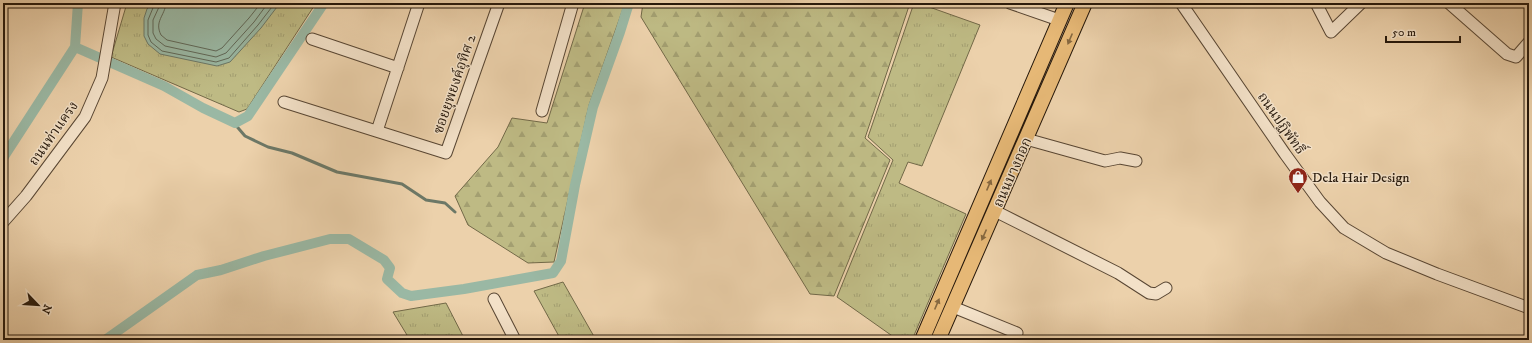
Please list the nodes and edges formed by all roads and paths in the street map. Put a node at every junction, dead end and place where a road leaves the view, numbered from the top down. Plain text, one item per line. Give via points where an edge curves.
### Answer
1 (115, 3) edge
2 (419, 3) edge
3 (499, 3) edge
4 (573, 3) edge
5 (1010, 3) edge
6 (1067, 3) edge
7 (1085, 3) edge
8 (1181, 3) edge
9 (1316, 3) edge
10 (1361, 3) edge
11 (1448, 3) edge
12 (1059, 20) junction
13 (312, 39) dead end
14 (1529, 42) edge
15 (398, 68) junction
16 (284, 102) dead end
17 (542, 111) dead end
18 (377, 131) junction
19 (1026, 139) junction
20 (1136, 161) dead end
21 (994, 211) junction
22 (3, 222) edge
23 (1166, 288) dead end
24 (494, 300) dead end
25 (953, 307) junction
26 (1529, 308) edge
27 (1017, 333) dead end
28 (515, 340) edge
29 (922, 340) edge
30 (938, 340) edge

1 - 22 street, ถนนท่าแครง via 102,78 85,118
2 - 15 street
3 - 18 street, ซอยยุพยงค์อุทิศ 2 via 446,153
4 - 17 street
5 - 12 street
6 - 12 main road, ถนนบางกอก
7 -> 19 main road, ถนนบางกอก
8 - 26 street, ถนนปฏิพัทธิ์ via 1284,154 1320,202 1344,228 1386,253
9 - 10 street via 1331,32
11 - 14 street via 1513,57 1520,55
29 -> 12 main road, ถนนบางกอก
13 - 15 street
15 - 18 street
16 - 18 street
19 - 20 street via 1104,161 1120,158
19 - 21 main road, ถนนบางกอก
21 - 23 street via 1118,274 1149,293 1156,294
21 -> 25 main road, ถนนบางกอก
24 - 28 street
25 - 27 street
25 - 30 main road, ถนนบางกอก

